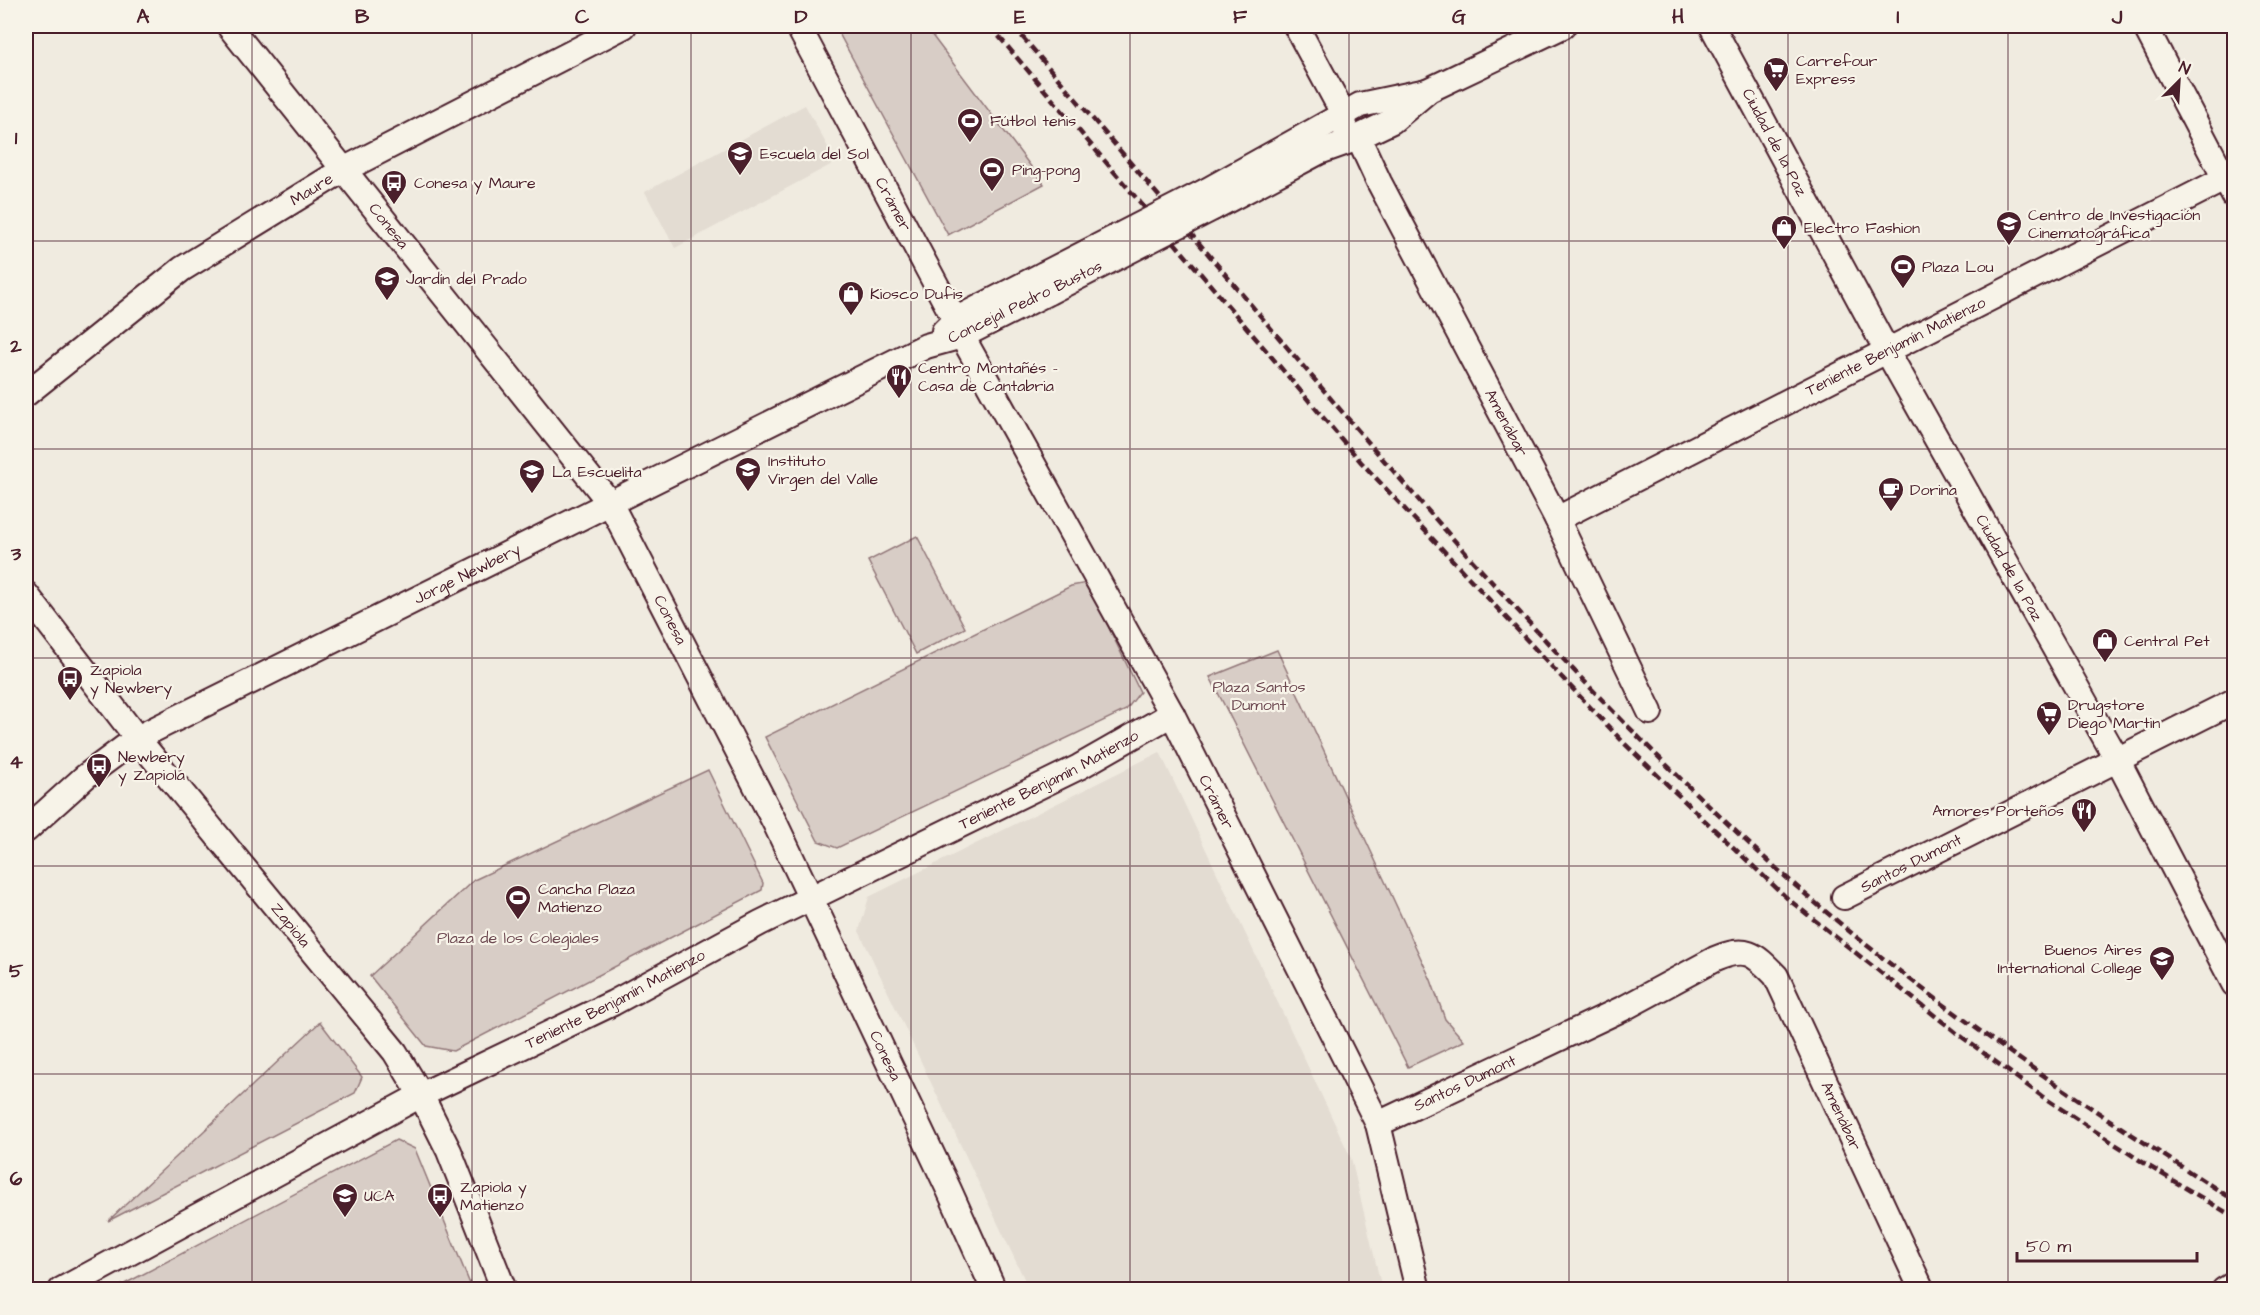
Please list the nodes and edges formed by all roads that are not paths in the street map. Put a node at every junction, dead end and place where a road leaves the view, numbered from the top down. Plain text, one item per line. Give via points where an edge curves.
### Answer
1 (228, 26) edge
2 (624, 26) edge
3 (798, 26) edge
4 (1296, 26) edge
5 (1563, 26) edge
6 (1712, 26) edge
7 (2145, 26) edge
8 (1429, 90) junction
9 (1344, 115) junction
10 (1358, 137) junction
11 (1319, 152) junction
12 (343, 170) junction
13 (2232, 183) edge
14 (1209, 199) junction
15 (959, 328) junction
16 (926, 346) joint
17 (1887, 351) junction
18 (26, 394) edge
19 (610, 502) junction
20 (1557, 519) junction
21 (26, 594) edge
22 (2235, 701) edge
23 (1650, 712) dead end
24 (1172, 714) junction
25 (137, 738) junction
26 (2117, 759) junction
27 (26, 830) edge
28 (1844, 897) dead end
29 (810, 898) junction
30 (1747, 951) joint
31 (2235, 984) edge
32 (421, 1095) junction
33 (1378, 1124) junction
34 (2235, 1284) edge
35 (61, 1290) edge
36 (504, 1290) edge
37 (994, 1290) edge
38 (1418, 1290) edge
39 (1922, 1290) edge
40 (2224, 1290) edge

1 - 12 street, Conesa
2 - 12 street, Maure
3 - 15 street, Crámer
4 - 9 street
5 - 8 street
6 - 17 street, Ciudad de la Paz
7 - 13 street
8 - 9 street via 1360,105
8 - 10 street via 1392,121
9 - 11 street via 1345,128
9 - 14 street, Concejal Pedro Bustos
10 - 11 street, Concejal Pedro Bustos
10 - 20 street, Amenábar
11 - 14 street, Concejal Pedro Bustos
12 - 18 street, Maure via 182,269
12 - 19 street, Conesa
13 - 17 street, Teniente Benjamín Matienzo
14 - 15 street, Concejal Pedro Bustos, bridge
15 - 16 street, Concejal Pedro Bustos
15 - 24 street, Crámer
16 - 19 street, Jorge Newbery
17 - 20 street, Teniente Benjamín Matienzo
17 - 26 street, Ciudad de la Paz
19 - 25 street, Jorge Newbery
19 - 29 street, Conesa
20 - 23 street, Amenábar
21 - 25 street, Zapiola
22 - 26 street, Santos Dumont
24 - 29 street, Teniente Benjamín Matienzo via 1079,767
24 - 33 street, Crámer
25 - 27 street, Jorge Newbery via 86,776
25 - 32 street, Zapiola via 395,1052
26 - 28 street, Santos Dumont
26 - 31 street, Ciudad de la Paz
29 - 32 street, Teniente Benjamín Matienzo via 613,1003
29 - 37 street, Conesa
30 - 33 street, Santos Dumont via 1715,959 1626,1007
30 - 39 street, Amenábar via 1776,976
32 - 35 street, Teniente Benjamín Matienzo
32 - 36 street, Zapiola via 449,1151
33 - 38 street, Crámer
34 - 40 street

